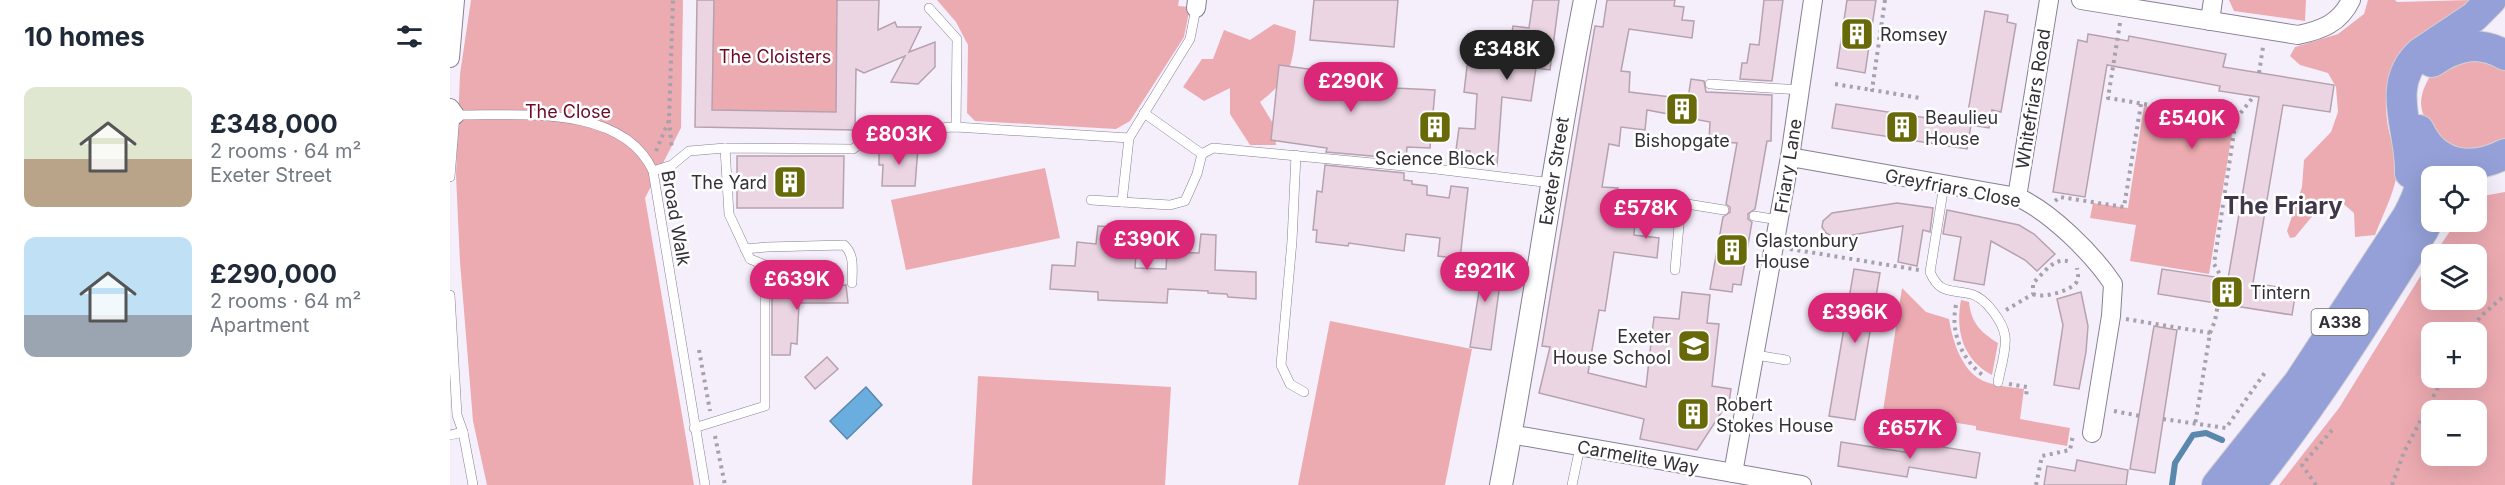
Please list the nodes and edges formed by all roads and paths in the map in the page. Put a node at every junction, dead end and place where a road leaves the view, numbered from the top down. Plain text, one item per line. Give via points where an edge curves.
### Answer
1 (455, 0) edge
2 (673, 0) edge
3 (1585, 0) edge
4 (1813, 0) edge
5 (1885, 0) edge
6 (2049, 0) edge
7 (2081, 0) edge
8 (2213, 0) edge
9 (2491, 0) edge
10 (2498, 0) edge
11 (1197, 4) edge
12 (2122, 7) junction
13 (929, 8) dead end
14 (2347, 8) edge
15 (2210, 21) junction
16 (2266, 30) junction
17 (2458, 47) junction
18 (2505, 55) edge
19 (450, 58) edge
20 (2259, 73) dead end
21 (1710, 84) dead end
22 (1835, 84) dead end
23 (1800, 90) junction
24 (1872, 90) junction
25 (2254, 96) dead end
26 (1920, 98) dead end
27 (2141, 104) junction
28 (452, 111) edge
29 (1144, 113) junction
30 (2236, 119) junction
31 (669, 120) junction
32 (956, 128) junction
33 (1129, 138) junction
34 (2426, 142) junction
35 (725, 148) junction
36 (1202, 154) junction
37 (1296, 155) junction
38 (1790, 157) junction
39 (648, 162) junction
40 (672, 165) junction
41 (652, 171) junction
42 (2489, 171) edge
43 (450, 177) edge
44 (1552, 183) junction
45 (1944, 185) junction
46 (2017, 197) junction
47 (1091, 200) dead end
48 (1122, 202) junction
49 (674, 206) dead end
50 (1725, 210) dead end
51 (2043, 211) junction
52 (1754, 216) dead end
53 (1779, 220) junction
54 (2421, 232) edge
55 (1775, 246) junction
56 (746, 249) junction
57 (2382, 253) junction
58 (2083, 262) junction
59 (1674, 270) dead end
60 (1929, 272) junction
61 (2222, 278) dead end
62 (852, 283) dead end
63 (1959, 293) junction
64 (2033, 294) junction
65 (450, 295) edge
66 (2505, 295) edge
67 (2218, 304) dead end
68 (2111, 316) junction
69 (1995, 317) junction
70 (2477, 322) edge
71 (2210, 333) junction
72 (697, 342) dead end
73 (1756, 355) junction
74 (1786, 360) dead end
75 (2266, 371) dead end
76 (1998, 382) junction
77 (2438, 388) edge
78 (1304, 392) dead end
79 (2026, 397) dead end
80 (2096, 408) junction
81 (2140, 416) dead end
82 (2163, 419) dead end
83 (712, 422) junction
84 (2195, 424) junction
85 (694, 428) junction
86 (2332, 429) dead end
87 (463, 432) junction
88 (2092, 433) joint
89 (1510, 434) junction
90 (450, 435) edge
91 (1580, 447) junction
92 (1742, 478) edge
93 (473, 485) edge
94 (705, 485) edge
95 (725, 485) edge
96 (1501, 485) edge
97 (1572, 485) edge
98 (1802, 485) edge
99 (2036, 485) edge
100 (2217, 485) edge
101 (2250, 485) edge
102 (2316, 485) edge
103 (2392, 485) edge

1 - 19 street
2 - 31 path
3 - 44 street, Exeter Street
4 - 23 street, Friary Lane
5 - 24 path
6 - 46 street, Whitefriars Road
7 - 12 street
8 - 15 street
9 - 57 highway, A338 via 2474,17 2413,59 2404,75 2401,106 2410,173
10 - 17 highway via 2489,19
11 - 29 lane via 1190,39
12 - 15 street
12 - 27 path via 2108,98
13 - 32 lane via 957,39
14 - 16 street via 2328,27 2298,35
15 - 16 street
16 - 20 path
17 - 18 highway via 2480,45
17 - 34 highway via 2432,61 2416,86 2414,115
21 - 23 lane
22 - 24 path
23 - 38 street, Friary Lane
24 - 26 path
25 - 30 path
27 - 30 path
27 - 51 path via 2124,207 2060,196
28 - 39 lane, Broad Walk via 592,122 624,138
28 - 43 lane
29 - 33 lane
29 - 36 lane
30 - 61 path via 2214,264
31 - 39 path
31 - 40 path
32 - 33 lane
32 - 35 lane via 877,131 853,149
33 - 48 lane
34 - 42 highway via 2436,153 2455,162
34 - 57 highway, A338 via 2421,190
35 - 40 lane via 690,151
35 - 56 lane via 729,214
36 - 37 lane via 1213,148
36 - 48 lane via 1185,201 1170,205
37 - 44 lane
37 - 78 lane via 1281,365 1290,384
38 - 45 street, Greyfriars Close
38 - 53 street, Friary Lane
39 - 41 lane, Broad Walk
40 - 41 lane
40 - 49 path
41 - 85 lane, Broad Walk
44 - 89 street, Exeter Street
45 - 46 street, Greyfriars Close
45 - 60 lane
46 - 51 street, Greyfriars Close
47 - 48 lane
50 - 59 lane via 1681,203
51 - 58 street, Greyfriars Close
52 - 53 lane
53 - 55 street, Friary Lane
54 - 101 highway, A338 via 2307,412
55 - 60 path
55 - 73 street, Friary Lane
56 - 62 lane via 844,245 852,258
56 - 83 lane via 750,259 765,265 765,406
57 - 100 highway, A338 via 2299,382
58 - 64 path via 2074,286 2044,297
58 - 64 path via 2055,261 2033,284
58 - 68 street, Greyfriars Close via 2113,284
60 - 63 lane via 1944,290
63 - 69 lane via 1973,295
63 - 76 path via 1953,320 1955,334 1974,367
64 - 69 path
65 - 87 lane via 457,415
66 - 70 path
67 - 71 path
68 - 71 path
68 - 80 street, Greyfriars Close
69 - 76 lane via 2006,338
71 - 84 path
72 - 83 path
73 - 74 lane
73 - 92 street, Friary Lane
75 - 84 path via 2226,428
76 - 79 path via 2027,387
77 - 103 path via 2404,452
80 - 81 path
80 - 88 street, Greyfriars Close
82 - 84 path
83 - 85 lane
83 - 95 path
85 - 94 lane, Broad Walk
86 - 102 path via 2302,465
87 - 90 lane
87 - 93 lane
88 - 99 path via 2074,430 2070,450 2042,456
89 - 91 street, Carmelite Way
89 - 96 street, Exeter Street
91 - 92 street, Carmelite Way
91 - 97 lane
92 - 98 street, Carmelite Way

